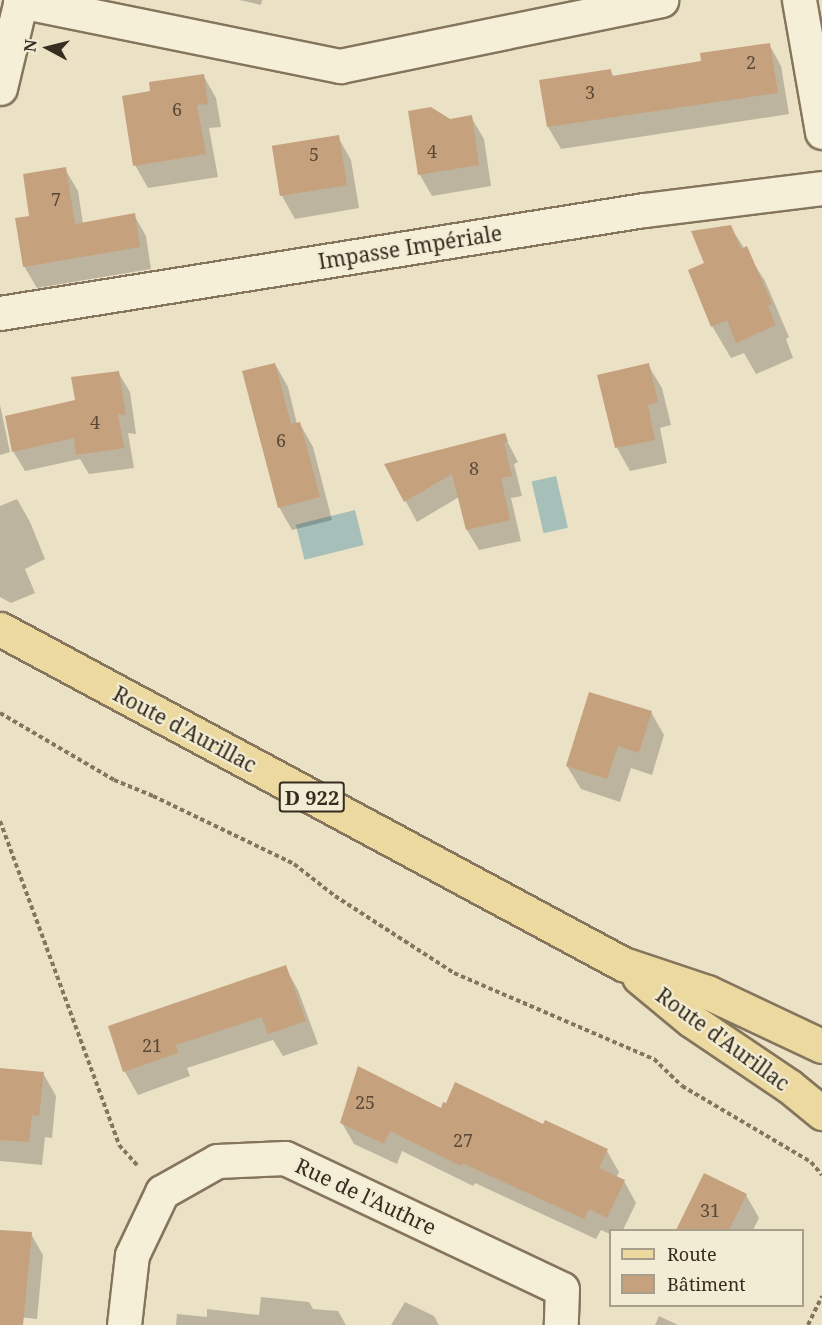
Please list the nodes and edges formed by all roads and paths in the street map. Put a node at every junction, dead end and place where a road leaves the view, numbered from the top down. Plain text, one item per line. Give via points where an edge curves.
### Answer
1 (21, 0) edge
2 (661, 0) edge
3 (799, 0) edge
4 (0, 88) edge
5 (822, 132) edge
6 (822, 188) edge
7 (0, 314) edge
8 (0, 629) edge
9 (0, 713) edge
10 (0, 821) edge
11 (623, 964) junction
12 (822, 1046) edge
13 (822, 1113) edge
14 (822, 1175) edge
15 (162, 1192) junction
16 (822, 1298) edge
17 (124, 1325) edge
18 (561, 1325) edge
19 (808, 1325) edge

1 - 2 street via 340,66
1 - 4 street
3 - 5 street
6 - 7 street, Impasse Impériale via 644,210
8 - 11 main road, Route d'Aurillac / D 922
9 - 14 path via 114,780 294,864 335,896 454,973 654,1059 682,1086 811,1161
10 - 15 path via 119,1145
11 - 12 main road, Route d'Aurillac / D 922 via 707,992
11 - 13 main road, Route d'Aurillac / D 922 via 691,1020
15 - 17 street via 132,1255
15 - 18 street, Rue de l'Authre via 217,1161 285,1158 562,1290
16 - 19 path

